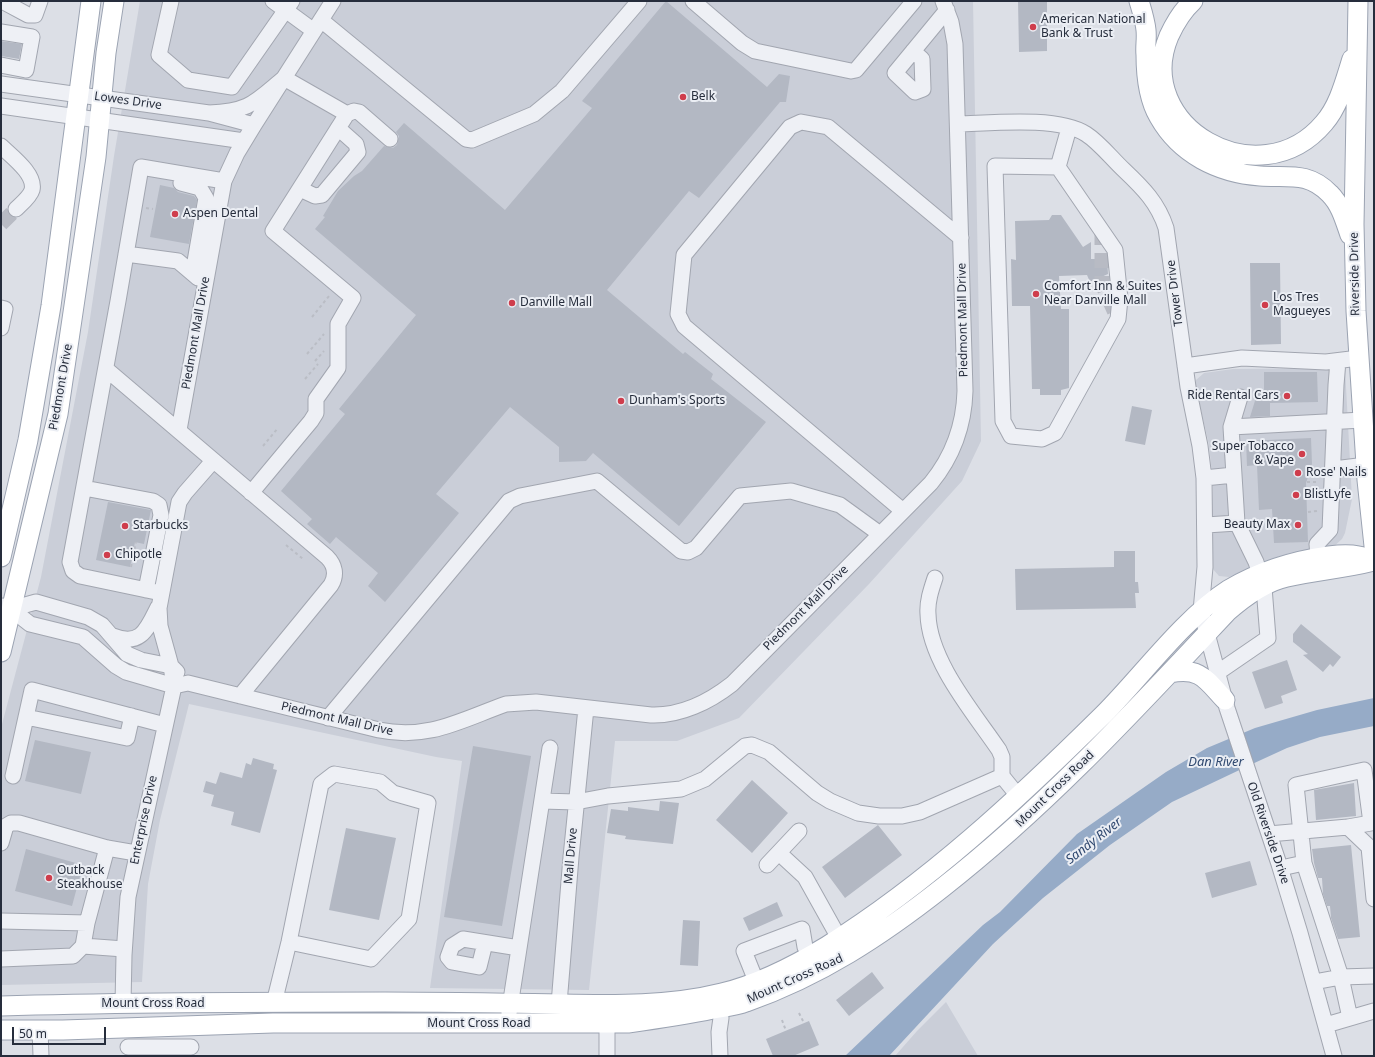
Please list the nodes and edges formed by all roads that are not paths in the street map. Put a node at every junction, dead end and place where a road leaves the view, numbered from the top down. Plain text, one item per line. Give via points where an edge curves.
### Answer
1 (2, 1) edge
2 (40, 1) edge
3 (91, 1) edge
4 (114, 1) edge
5 (171, 1) edge
6 (273, 1) edge
7 (333, 1) edge
8 (639, 1) edge
9 (693, 1) edge
10 (914, 1) edge
11 (1139, 1) edge
12 (1193, 1) edge
13 (1358, 1) edge
14 (20, 5) edge
15 (289, 6) edge
16 (945, 6) edge
17 (317, 25) junction
18 (1, 32) edge
19 (1357, 34) junction
20 (913, 52) dead end
21 (1, 65) edge
22 (284, 78) junction
23 (1, 84) edge
24 (78, 94) junction
25 (101, 97) junction
26 (1, 106) edge
27 (209, 113) junction
28 (347, 114) junction
29 (75, 116) junction
30 (99, 119) junction
31 (959, 124) junction
32 (254, 125) junction
33 (338, 128) junction
34 (1069, 128) junction
35 (390, 138) dead end
36 (244, 141) junction
37 (1, 146) edge
38 (1058, 167) junction
39 (139, 176) junction
40 (224, 181) junction
41 (300, 189) junction
42 (16, 210) tunnel mouth
43 (962, 238) junction
44 (1355, 247) junction
45 (126, 254) junction
46 (193, 274) junction
47 (205, 284) junction
48 (1, 308) edge
49 (1, 328) edge
50 (1359, 358) junction
51 (1338, 361) junction
52 (1185, 366) junction
53 (106, 369) junction
54 (1360, 384) junction
55 (1336, 385) junction
56 (1240, 396) dead end
57 (1363, 420) junction
58 (1335, 421) junction
59 (1230, 427) junction
60 (179, 430) junction
61 (213, 461) junction
62 (1366, 465) junction
63 (1334, 469) junction
64 (1234, 475) junction
65 (1204, 478) junction
66 (84, 488) junction
67 (251, 493) junction
68 (903, 511) junction
69 (1237, 523) junction
70 (1206, 525) junction
71 (880, 534) junction
72 (1374, 546) edge
73 (1, 557) edge
74 (1374, 560) edge
75 (1319, 565) junction
76 (935, 578) dead end
77 (1261, 580) junction
78 (146, 590) junction
79 (160, 599) junction
80 (6, 607) edge
81 (1201, 611) junction
82 (1206, 633) junction
83 (113, 636) junction
84 (1, 652) edge
85 (171, 666) junction
86 (1170, 673) junction
87 (1217, 673) junction
88 (181, 685) junction
89 (240, 696) junction
90 (1226, 704) junction
91 (586, 708) junction
92 (132, 716) junction
93 (26, 717) junction
94 (328, 718) junction
95 (165, 725) junction
96 (550, 748) dead end
97 (13, 776) dead end
98 (1002, 776) junction
99 (1019, 797) junction
100 (542, 801) junction
101 (576, 802) junction
102 (1372, 809) edge
103 (1348, 827) junction
104 (1302, 830) junction
105 (799, 831) dead end
106 (1269, 834) junction
107 (1, 843) edge
108 (107, 848) junction
109 (136, 853) junction
110 (779, 853) junction
111 (1304, 863) junction
112 (767, 865) dead end
113 (1281, 868) junction
114 (1374, 899) edge
115 (1, 921) edge
116 (87, 923) junction
117 (839, 938) junction
118 (289, 942) junction
119 (484, 942) dead end
120 (83, 946) junction
121 (519, 948) junction
122 (124, 949) junction
123 (847, 956) junction
124 (1, 959) edge
125 (813, 964) junction
126 (1374, 976) edge
127 (1340, 977) junction
128 (1314, 982) junction
129 (759, 989) junction
130 (717, 1001) junction
131 (274, 1003) junction
132 (123, 1004) junction
133 (510, 1004) junction
134 (559, 1004) junction
135 (607, 1005) junction
136 (1, 1006) edge
137 (1374, 1012) edge
138 (1350, 1018) junction
139 (607, 1023) junction
140 (508, 1024) junction
141 (194, 1025) junction
142 (1326, 1025) junction
143 (126, 1028) junction
144 (1, 1030) edge
145 (40, 1030) junction
146 (129, 1051) edge
147 (188, 1052) edge
148 (41, 1056) edge
149 (607, 1056) edge
150 (720, 1056) edge
151 (1334, 1056) edge

1 - 14 street
2 - 14 street via 35,15 28,15
3 - 24 main road, Piedmont Drive
4 - 25 main road, Piedmont Drive
5 - 15 street via 159,55 188,80 232,87
6 - 15 street
7 - 17 street, Piedmont Mall Drive
8 - 17 street via 562,91 534,114 472,140 466,139
9 - 10 street via 742,44 755,52 851,71 856,70
11 - 44 main road via 1146,32 1147,77 1153,104 1158,117 1170,133 1186,149 1218,167 1260,176 1295,176 1320,185 1332,195 1339,206
12 - 19 main road via 1180,16 1166,43 1162,77 1167,94 1186,124 1210,143 1239,155 1269,155 1285,151 1313,134 1324,123 1334,106 1352,59
13 - 19 main road, Riverside Drive
15 - 17 street
16 - 20 street
16 - 31 street, Piedmont Mall Drive via 955,44
17 - 22 street, Piedmont Mall Drive
18 - 21 street via 32,37 26,70
19 - 44 main road, Riverside Drive
22 - 27 street via 256,102 242,109
22 - 28 street
22 - 32 street, Piedmont Mall Drive
23 - 24 street, Lowes Drive
24 - 25 street, Lowes Drive
24 - 29 main road, Piedmont Drive
25 - 27 street, Lowes Drive
25 - 30 main road, Piedmont Drive
26 - 29 street, Lowes Drive
27 - 32 street, Lowes Drive
28 - 33 street
28 - 35 street via 359,112
29 - 30 street, Lowes Drive
29 - 73 main road, Piedmont Drive via 52,306 28,440
30 - 36 street, Lowes Drive
30 - 80 main road, Piedmont Drive via 95,165 58,414
31 - 34 street, Tower Drive via 1033,123
31 - 43 street, Piedmont Mall Drive
32 - 36 street, Piedmont Mall Drive
33 - 41 street
33 - 41 street via 356,144 358,152 322,195 315,196
34 - 38 street
34 - 52 street, Tower Drive via 1086,134 1143,188 1162,216 1176,289
36 - 40 street, Piedmont Mall Drive
37 - 42 street via 29,175 32,183 31,191
38 - 38 street via 1115,250 1120,299 1118,319 1055,433 1042,439 1011,436 1003,421 995,166
39 - 40 street via 141,167
39 - 45 street
39 - 46 street via 196,186 205,194
40 - 47 street, Piedmont Mall Drive
41 - 67 street via 273,230 354,298 342,315 338,327 338,368 316,399 314,417
43 - 68 street, Piedmont Mall Drive via 965,391 961,426 954,447 940,471
43 - 68 street via 828,127 801,122 790,127 684,255 678,314 684,326
44 - 50 main road, Riverside Drive
45 - 46 street via 178,261
45 - 53 street
46 - 47 street
47 - 60 street, Piedmont Mall Drive
48 - 49 street via 5,309
50 - 51 street
50 - 54 main road, Riverside Drive
51 - 52 street via 1242,358
51 - 55 street
52 - 65 street, Tower Drive
53 - 60 street
53 - 66 street
54 - 55 street
54 - 57 main road, Riverside Drive
55 - 58 street
56 - 59 street
57 - 58 street
57 - 62 main road, Riverside Drive
58 - 59 street
58 - 63 street
59 - 64 street
60 - 61 street
61 - 67 street
61 - 79 street via 179,502
62 - 63 street
62 - 72 main road, Riverside Drive
63 - 75 street via 1330,530 1317,544
64 - 65 street
64 - 69 street
65 - 70 street, Tower Drive
66 - 78 street via 70,562 73,571 80,576
66 - 78 street via 149,500 159,505 161,515
67 - 89 street via 327,557 335,575 331,585
68 - 71 street, Piedmont Mall Drive
69 - 70 street
69 - 77 street via 1256,562
70 - 81 street, Tower Drive
71 - 91 street, Piedmont Mall Drive via 732,684 710,699 682,711 658,716
71 - 94 street via 840,504 792,491 740,496 696,548 688,552 682,551 597,481 520,496 508,502
74 - 75 main road, Mount Cross Road via 1348,554
75 - 77 main road, Mount Cross Road via 1299,560
76 - 98 street via 929,601 930,629 945,670 967,707 999,750
77 - 81 main road, Mount Cross Road via 1226,592
77 - 82 main road, Mount Cross Road
77 - 87 street via 1268,638
78 - 79 street
79 - 83 street via 150,623 141,636 130,640
79 - 85 street via 160,626
80 - 83 street via 36,602 74,612 94,619
80 - 84 main road, Piedmont Drive
80 - 88 street, Piedmont Mall Drive via 30,624 82,637 113,665 126,672
81 - 82 street, Old Riverside Drive
81 - 99 main road, Mount Cross Road via 1120,698
82 - 86 main road, Mount Cross Road
82 - 87 street, Old Riverside Drive
83 - 85 street via 124,651 134,657
85 - 88 street
86 - 90 main road via 1185,670 1200,674
86 - 123 main road, Mount Cross Road via 1073,773 1008,834 918,907
87 - 90 street, Old Riverside Drive
88 - 89 street, Piedmont Mall Drive
88 - 95 street, Enterprise Drive
89 - 94 street, Piedmont Mall Drive
90 - 106 street, Old Riverside Drive
91 - 94 street, Piedmont Mall Drive via 536,702 512,703 433,731 405,734
91 - 101 street, Mall Drive
92 - 93 street via 127,738
92 - 93 street via 32,690
92 - 95 street
93 - 97 street
95 - 109 street, Enterprise Drive
96 - 100 street
98 - 99 street
98 - 101 street via 920,812 902,816 879,816 853,811 830,801 769,752 749,745 706,778 681,789 608,796
99 - 117 main road, Mount Cross Road via 917,883 871,918
100 - 101 street
100 - 121 street
101 - 134 street, Mall Drive
102 - 103 street via 1371,822
102 - 104 street via 1364,770 1296,785
103 - 104 street
103 - 114 street via 1369,847
104 - 106 street
104 - 111 street
105 - 110 street
106 - 113 street, Old Riverside Drive
107 - 108 street via 6,826 19,823
108 - 109 street
108 - 116 street
109 - 122 street, Enterprise Drive via 128,897
110 - 112 street
110 - 117 street via 805,877
111 - 113 street
111 - 127 street
113 - 128 street, Old Riverside Drive
115 - 116 street
116 - 120 street
117 - 123 street
117 - 125 main road, Mount Cross Road
118 - 118 street via 321,784 334,774 341,775 380,782 393,793 428,803 409,919 370,959
118 - 131 street
119 - 121 street
120 - 122 street
120 - 124 street via 73,956
121 - 133 street
122 - 132 street, Enterprise Drive
123 - 125 main road, Mount Cross Road
125 - 129 main road, Mount Cross Road
125 - 129 street via 805,947 802,929 744,951
126 - 127 street
127 - 128 street
127 - 138 street
128 - 142 street, Old Riverside Drive
129 - 130 main road, Mount Cross Road via 744,1003
130 - 135 main road, Mount Cross Road
130 - 139 main road, Mount Cross Road via 628,1023
130 - 150 street via 721,1018
131 - 132 main road, Mount Cross Road
131 - 133 main road, Mount Cross Road
132 - 136 main road, Mount Cross Road
133 - 134 main road, Mount Cross Road
133 - 140 street
134 - 135 main road, Mount Cross Road
135 - 139 street
137 - 138 street
138 - 142 street
139 - 140 main road, Mount Cross Road
139 - 149 street
140 - 141 main road, Mount Cross Road via 273,1022
141 - 143 main road, Mount Cross Road
141 - 147 street via 193,1043
142 - 151 street, Old Riverside Drive
143 - 145 main road, Mount Cross Road
143 - 146 street
144 - 145 main road, Mount Cross Road
145 - 148 street
146 - 147 street

